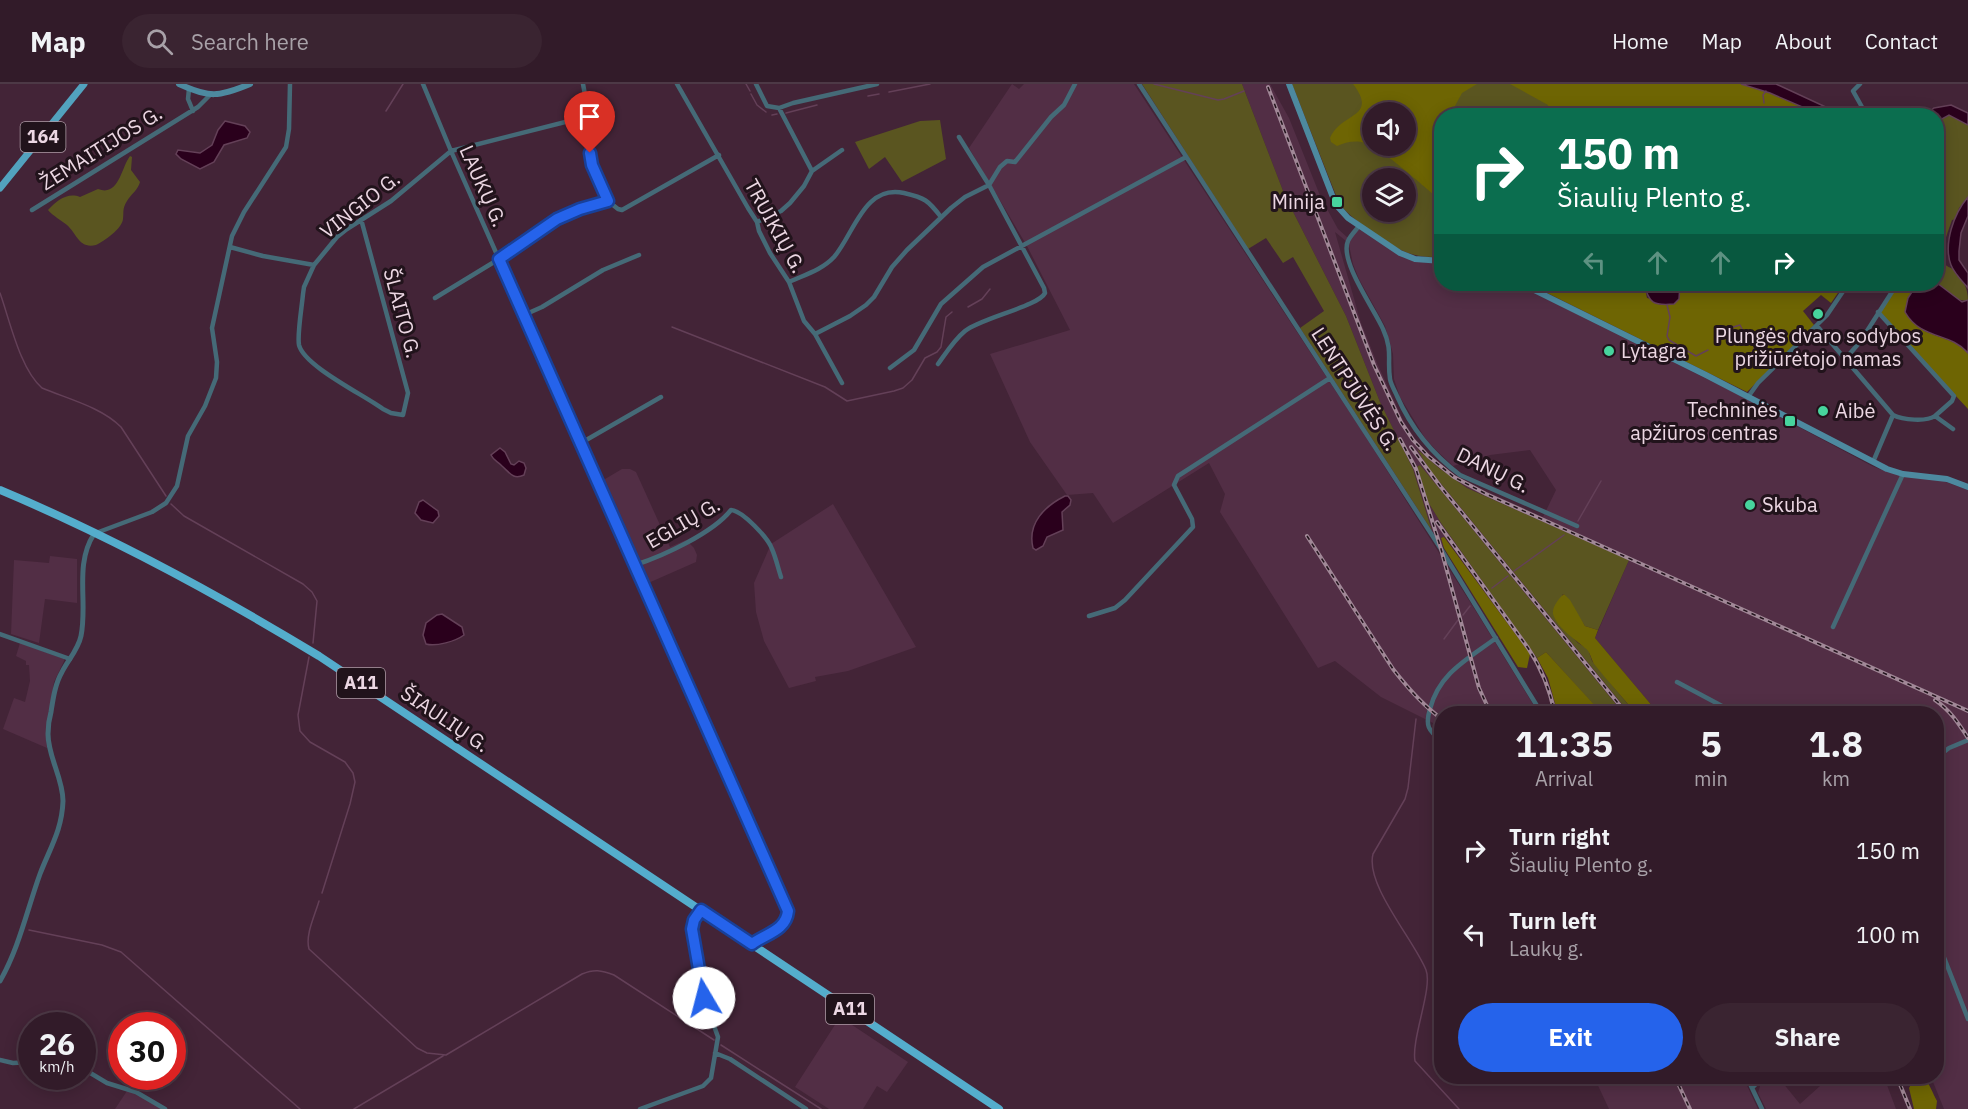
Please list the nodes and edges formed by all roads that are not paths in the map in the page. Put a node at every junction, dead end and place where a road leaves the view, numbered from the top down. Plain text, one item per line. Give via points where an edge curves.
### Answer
1 (84, 84) edge
2 (179, 84) edge
3 (250, 84) edge
4 (290, 84) edge
5 (423, 84) edge
6 (584, 84) edge
7 (677, 84) edge
8 (756, 84) edge
9 (877, 84) edge
10 (1075, 84) edge
11 (1139, 84) edge
12 (1289, 84) edge
13 (1860, 84) edge
14 (189, 88) junction
15 (210, 95) junction
16 (779, 108) junction
17 (1863, 108) edge
18 (193, 111) junction
19 (589, 116) junction
20 (960, 137) dead end
21 (842, 150) dead end
22 (451, 151) junction
23 (719, 155) junction
24 (1186, 157) junction
25 (812, 171) junction
26 (989, 185) junction
27 (0, 188) edge
28 (608, 201) junction
29 (33, 210) dead end
30 (941, 217) junction
31 (361, 219) junction
32 (757, 222) junction
33 (1359, 226) junction
34 (1022, 245) junction
35 (230, 247) junction
36 (639, 255) dead end
37 (499, 259) junction
38 (1434, 260) edge
39 (314, 265) junction
40 (789, 282) junction
41 (1536, 291) edge
42 (1843, 291) edge
43 (1892, 291) edge
44 (435, 298) dead end
45 (1878, 312) junction
46 (524, 315) junction
47 (1817, 326) junction
48 (815, 334) junction
49 (1846, 358) junction
50 (938, 364) dead end
51 (890, 368) dead end
52 (1330, 378) junction
53 (842, 383) dead end
54 (661, 397) dead end
55 (1748, 397) junction
56 (403, 415) joint
57 (1893, 415) junction
58 (1935, 416) junction
59 (1953, 429) dead end
60 (581, 443) junction
61 (1873, 462) junction
62 (1903, 474) junction
63 (1968, 487) edge
64 (0, 490) edge
65 (1577, 526) dead end
66 (94, 534) junction
67 (635, 565) junction
68 (781, 577) dead end
69 (1089, 616) dead end
70 (1833, 627) dead end
71 (0, 634) edge
72 (1496, 638) junction
73 (70, 659) junction
74 (1677, 682) dead end
75 (1537, 706) edge
76 (1722, 706) edge
77 (1434, 735) edge
78 (1968, 740) edge
79 (1944, 752) edge
80 (701, 910) junction
81 (752, 944) junction
82 (1944, 958) edge
83 (0, 981) edge
84 (1968, 1019) edge
85 (715, 1053) junction
86 (0, 1060) edge
87 (18, 1063) edge
88 (96, 1076) edge
89 (1750, 1084) edge
90 (1757, 1084) edge
91 (1752, 1088) junction
92 (165, 1109) edge
93 (640, 1109) edge
94 (806, 1109) edge
95 (999, 1109) edge
96 (1762, 1109) edge

1 - 27 main road, 164
2 - 14 main road
3 - 15 main road
4 - 35 street via 286,147 241,217
5 - 22 street, LAUKŲ G.
6 - 19 street
7 - 23 street, TRUIKIŲ G.
8 - 16 street via 767,106
9 - 16 street
10 - 26 street via 1064,105 1015,162 1007,161 1000,167
11 - 24 street, LENTPJŪVĖS G.
12 - 33 main road via 1335,202
13 - 17 street via 1853,91
14 - 15 main road
14 - 18 street
15 - 18 street, ŽEMAITIJOS G.
16 - 25 street
18 - 29 street, ŽEMAITIJOS G.
19 - 22 street
19 - 28 street via 592,165
20 - 26 street
21 - 25 street
22 - 31 street, VINGIO G. via 392,201
22 - 37 street, LAUKŲ G.
23 - 28 street via 622,210
23 - 32 street, TRUIKIŲ G.
24 - 34 street
24 - 52 street, LENTPJŪVĖS G.
25 - 32 street via 790,203
26 - 30 street via 964,198
26 - 34 street
28 - 37 street via 557,219
30 - 40 street via 922,197 897,192 881,196 867,205 827,264
30 - 48 street via 892,267 866,305
31 - 39 street, VINGIO G. via 337,237
31 - 56 street, ŠLAITO G. via 408,393
32 - 40 street, TRUIKIŲ G. via 770,253
33 - 38 main road via 1405,256
33 - 65 street, DANŲ G. via 1348,241 1347,253 1362,293 1383,327 1390,351 1390,381 1421,438 1460,475
34 - 50 street via 1044,288 1042,297 966,330
34 - 51 street via 983,267 950,295 914,350
35 - 39 street
35 - 66 street via 213,328 216,378 188,436 174,491 166,503 152,512
36 - 46 street via 603,270
37 - 44 street
37 - 46 street, LAUKŲ G.
39 - 56 street, VINGIO G. via 303,294 298,344 303,353 320,369 383,409
40 - 48 street, TRUIKIŲ G. via 804,321
41 - 55 main road
42 - 47 street
43 - 45 street
45 - 49 street
45 - 58 street via 1954,396
46 - 60 street, LAUKŲ G.
47 - 49 street
47 - 55 street
48 - 53 street, TRUIKIŲ G.
49 - 57 street
52 - 69 street via 1178,476 1174,485 1194,524 1191,530 1125,600 1115,608
52 - 72 street, LENTPJŪVĖS G.
54 - 60 street
55 - 61 main road
57 - 58 street via 1911,419
57 - 61 street
58 - 59 street
60 - 67 street, LAUKŲ G.
61 - 62 main road
62 - 63 main road via 1947,479
62 - 70 street
64 - 66 highway, ŠIAULIŲ G. / A11
66 - 73 street via 82,574 81,638
66 - 80 highway, ŠIAULIŲ G. / A11 via 204,589 319,656
67 - 68 street, EGLIŲ G. via 715,526 731,510 737,510 771,546
67 - 81 street, LAUKŲ G. via 788,911 778,929
71 - 73 street
72 - 75 street, LENTPJŪVĖS G.
72 - 77 street via 1446,676 1433,696 1426,721
73 - 83 street via 57,682 48,735 63,798 57,838 41,873 12,961
74 - 76 street
78 - 79 street
80 - 81 highway, A11
80 - 85 street via 692,929 704,998 718,1037
81 - 95 highway, A11
82 - 84 street
85 - 93 street via 711,1078 703,1086
85 - 94 street
86 - 87 street
88 - 92 street
89 - 91 street
90 - 91 street
91 - 96 street

